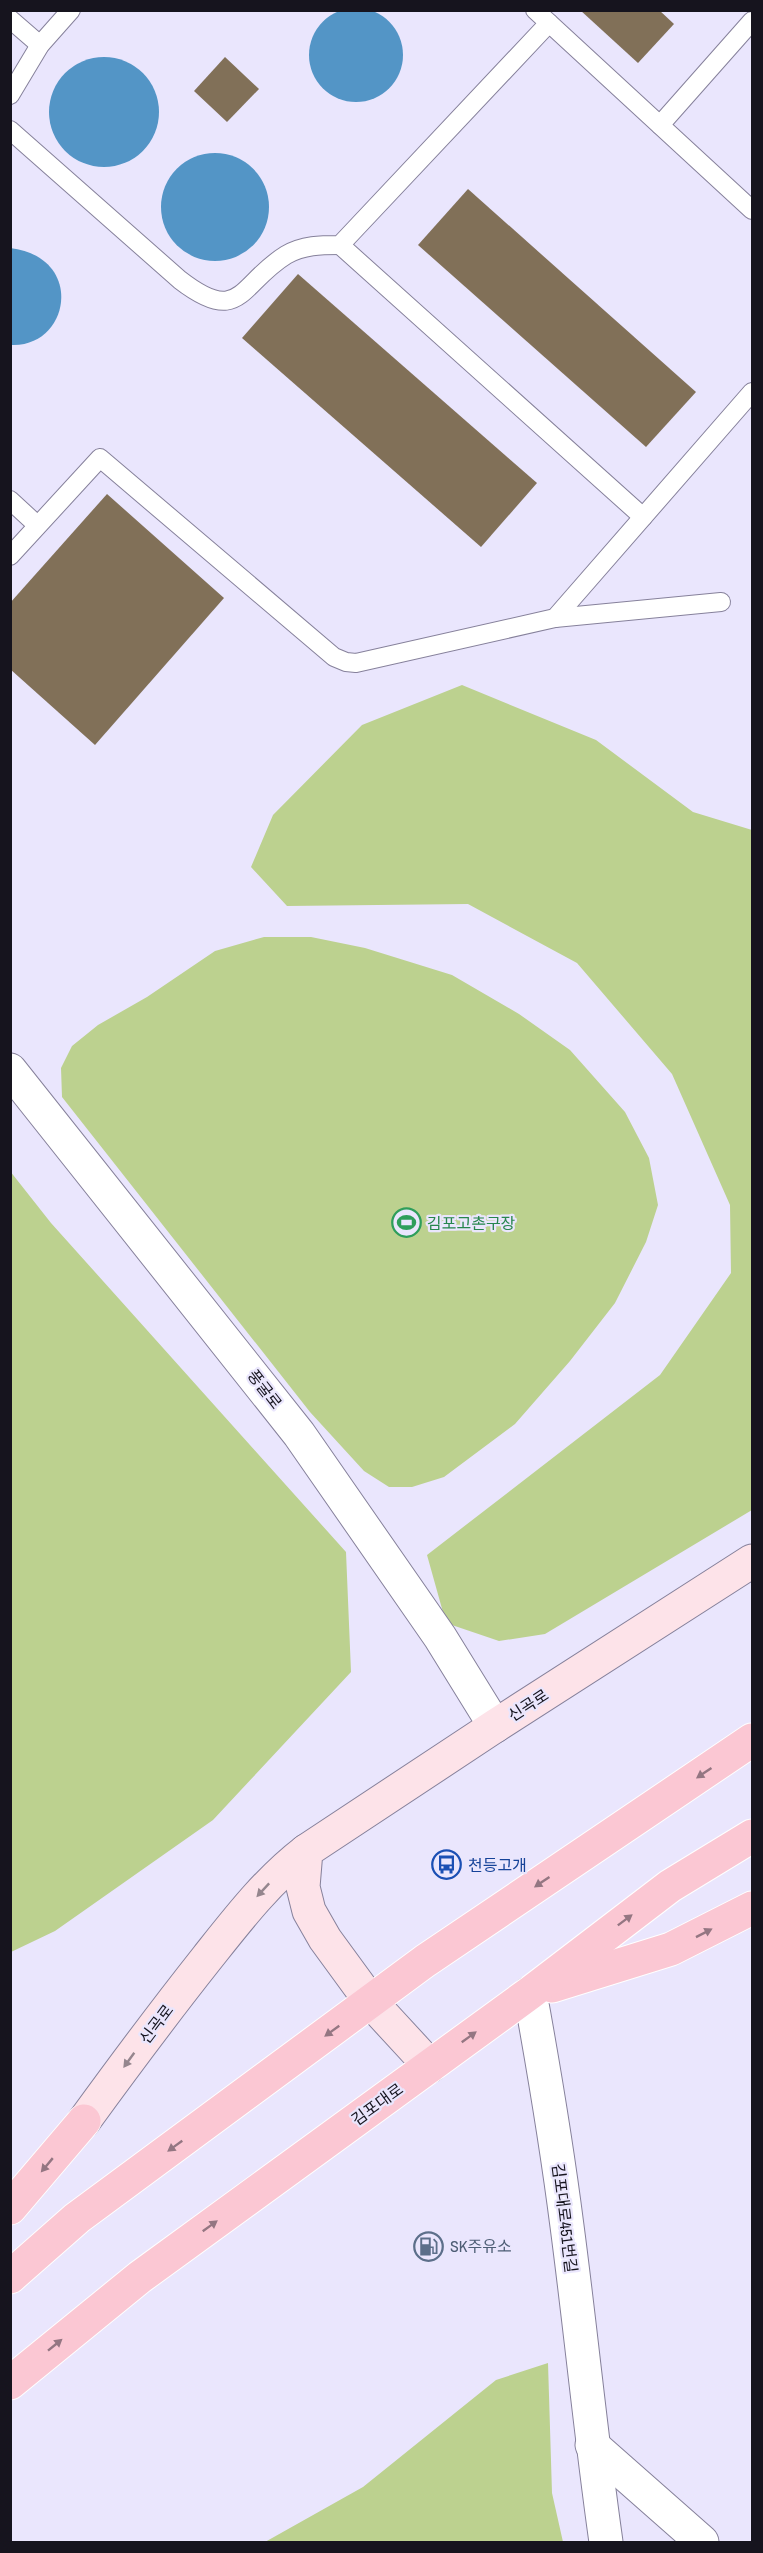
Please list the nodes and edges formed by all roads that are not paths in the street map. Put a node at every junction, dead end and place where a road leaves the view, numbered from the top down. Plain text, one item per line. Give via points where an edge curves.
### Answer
1 (71, 10) edge
2 (535, 10) edge
3 (10, 19) edge
4 (753, 21) edge
5 (549, 23) junction
6 (40, 45) junction
7 (10, 95) edge
8 (660, 125) junction
9 (10, 130) edge
10 (753, 210) edge
11 (340, 245) junction
12 (753, 392) edge
13 (10, 500) edge
14 (643, 517) junction
15 (37, 525) junction
16 (10, 556) edge
17 (721, 602) dead end
18 (555, 618) junction
19 (10, 1070) edge
20 (753, 1561) edge
21 (495, 1726) junction
22 (753, 1740) edge
23 (753, 1836) edge
24 (306, 1851) junction
25 (753, 1908) edge
26 (530, 1993) junction
27 (371, 2002) junction
28 (430, 2066) junction
29 (84, 2121) joint
30 (10, 2208) edge
31 (10, 2277) edge
32 (10, 2383) edge
33 (592, 2445) junction
34 (606, 2542) edge
35 (702, 2542) edge

1 - 6 lane
2 - 5 lane
3 - 6 lane
4 - 8 lane
5 - 8 lane
5 - 11 lane
6 - 7 lane
8 - 10 lane
9 - 11 lane via 180,280 215,302 230,301 297,250 314,245
11 - 14 lane
12 - 14 lane
13 - 15 lane
14 - 18 lane
15 - 16 lane
15 - 18 lane via 100,458 334,657 346,662 356,663
17 - 18 lane
19 - 21 street, 풍굴로 via 299,1434 440,1637
20 - 21 street, 신곡로
21 - 24 street, 신곡로
22 -> 27 main road via 425,1961
26 -> 23 main road, 김포대로 via 670,1887
24 - 27 street via 303,1887 309,1911
24 -> 29 street, 신곡로 via 281,1870 248,1906
26 -> 25 main road via 671,1950
28 -> 26 main road, 김포대로
26 - 33 street, 김포대로451번길 via 567,2228
27 - 28 street
27 -> 31 main road via 77,2218
32 -> 28 main road, 김포대로 via 140,2277
29 -> 30 main road
33 - 34 street, 김포대로451번길
33 - 35 street

